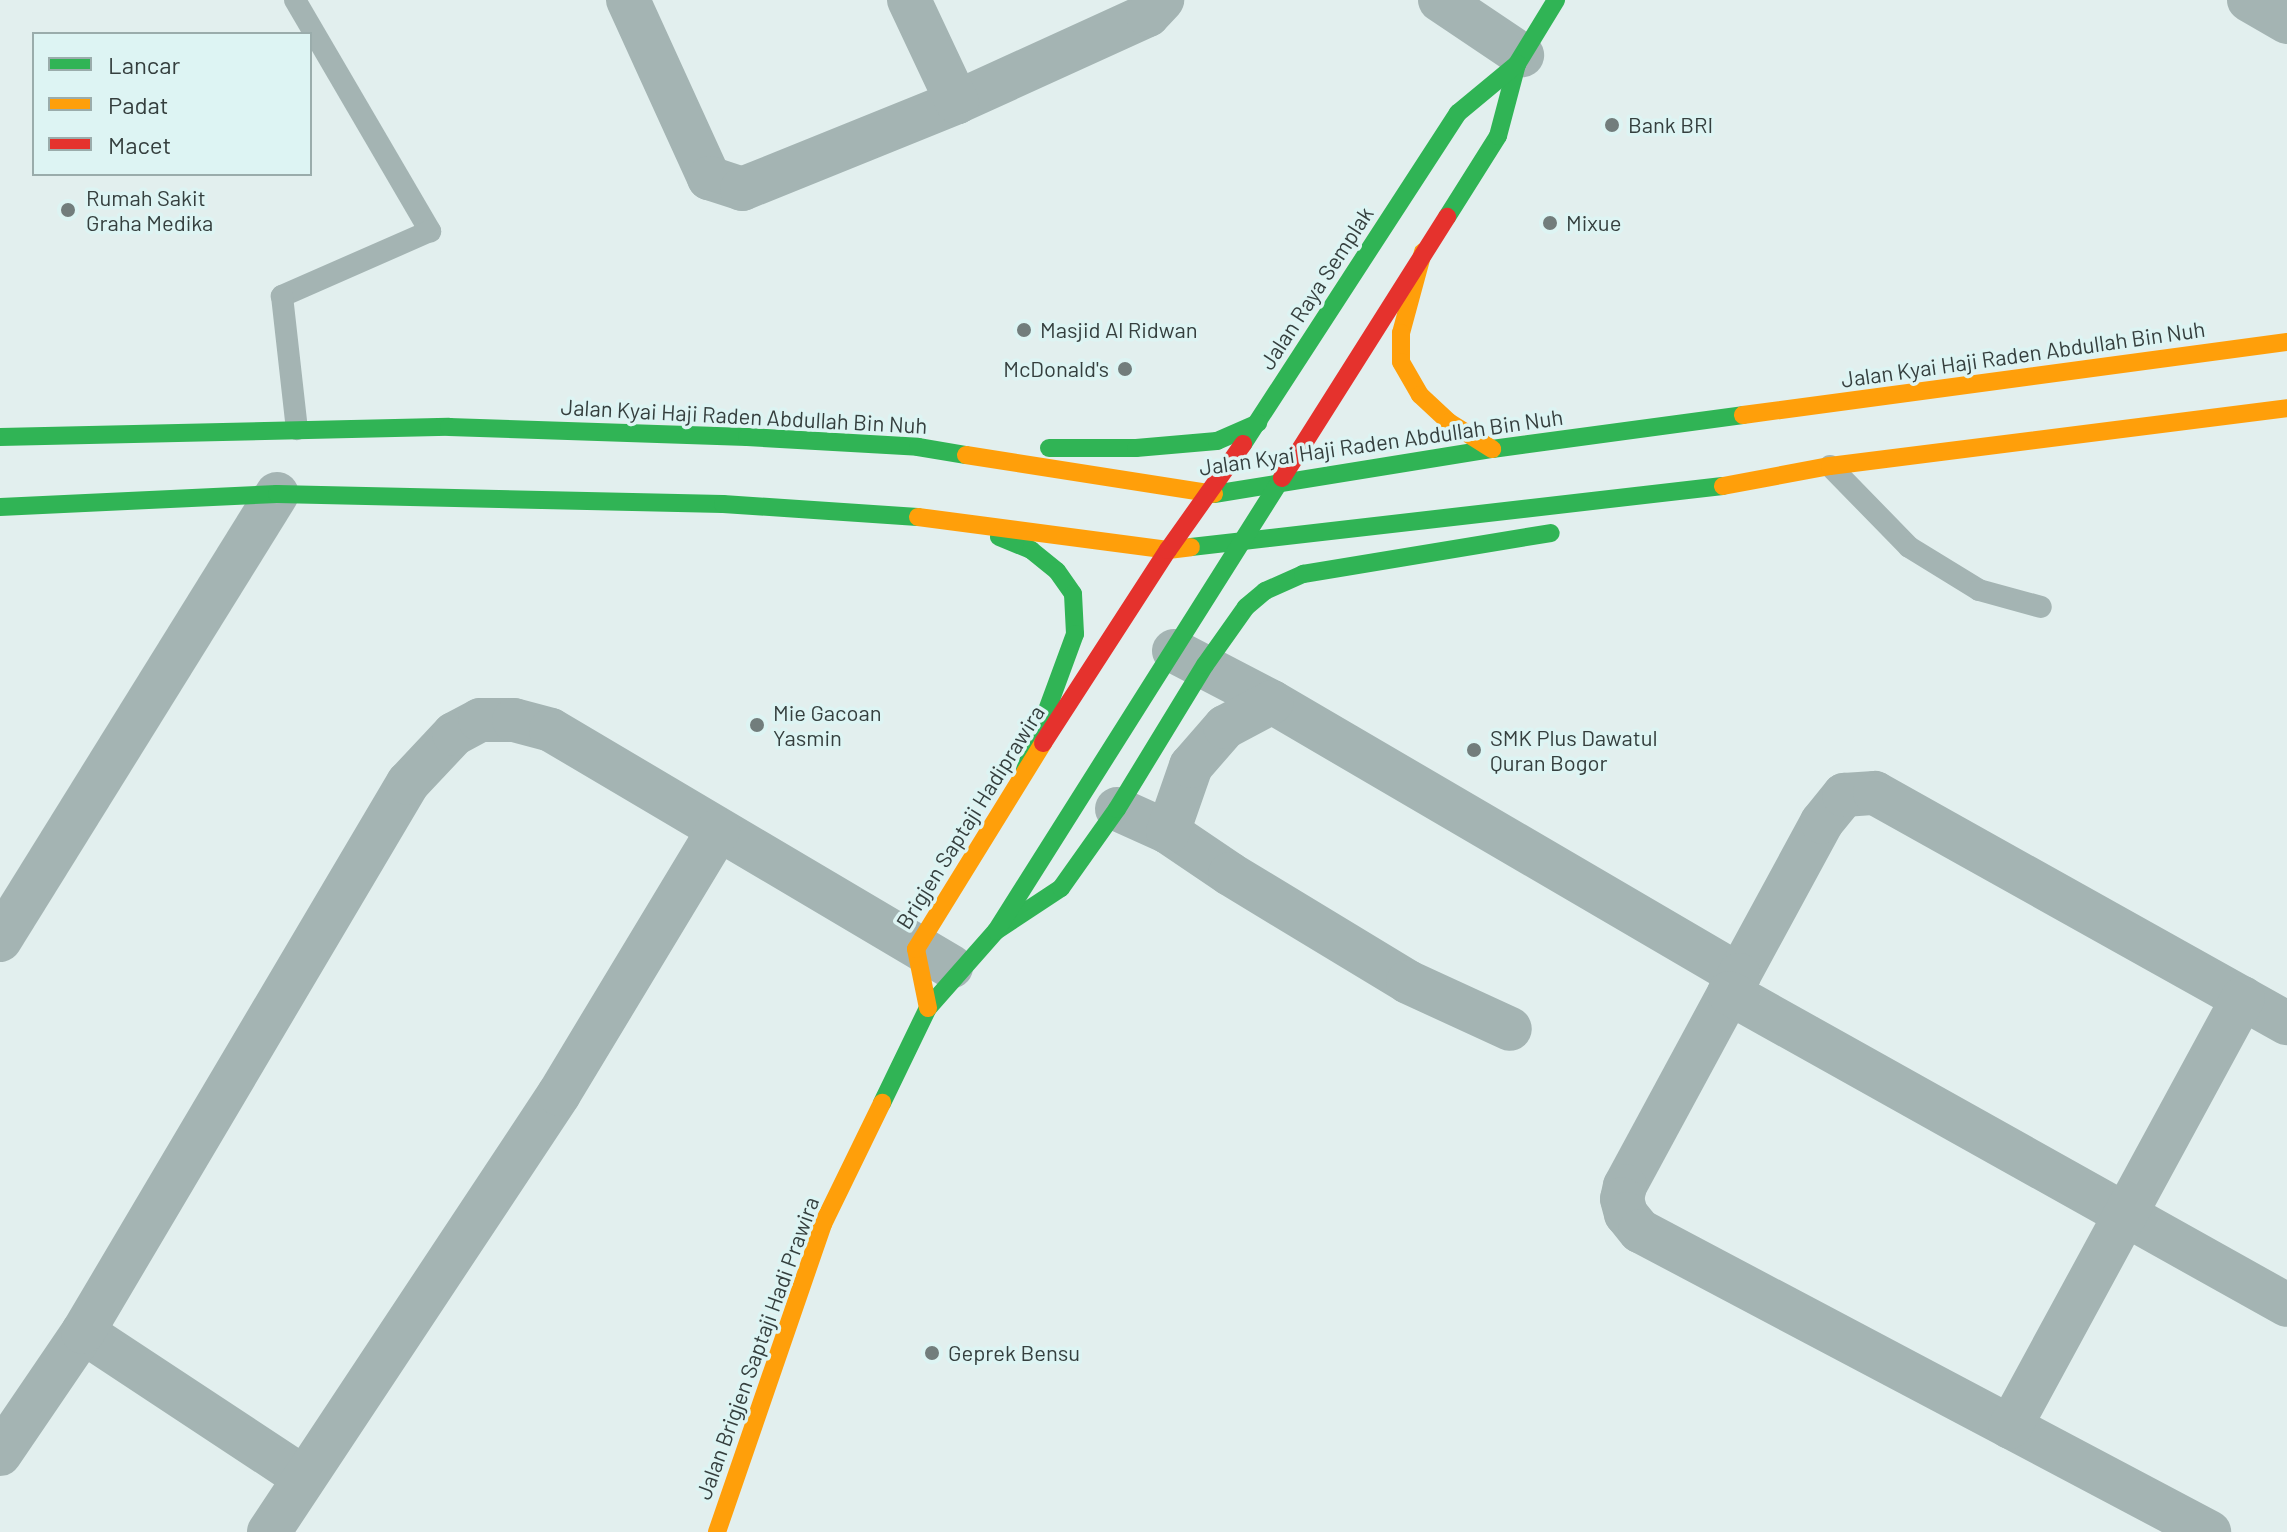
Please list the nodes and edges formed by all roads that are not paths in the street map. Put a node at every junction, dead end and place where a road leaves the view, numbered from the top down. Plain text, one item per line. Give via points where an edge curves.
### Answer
1 (295, 0) edge
2 (628, 0) edge
3 (909, 0) edge
4 (1162, 0) edge
5 (1440, 0) edge
6 (1556, 0) edge
7 (2249, 0) edge
8 (2287, 22) edge
9 (1520, 60) junction
10 (957, 102) junction
11 (1423, 252) junction
12 (2287, 342) edge
13 (2287, 408) edge
14 (1258, 423) junction
15 (297, 429) junction
16 (0, 437) edge
17 (918, 447) junction
18 (1492, 449) junction
19 (1830, 466) junction
20 (1275, 484) junction
21 (1710, 488) junction
22 (277, 494) junction
23 (1206, 495) junction
24 (0, 507) edge
25 (1622, 517) dead end
26 (955, 520) junction
27 (1577, 529) dead end
28 (1240, 541) junction
29 (1168, 550) junction
30 (2041, 607) dead end
31 (1190, 658) junction
32 (1272, 702) junction
33 (1025, 770) junction
34 (1117, 809) junction
35 (718, 830) junction
36 (1168, 832) junction
37 (996, 931) junction
38 (0, 940) edge
39 (916, 949) junction
40 (961, 971) junction
41 (1734, 984) junction
42 (2243, 998) junction
43 (928, 1008) junction
44 (2287, 1023) edge
45 (1510, 1029) dead end
46 (2124, 1213) junction
47 (2287, 1305) edge
48 (83, 1332) junction
49 (2010, 1427) junction
50 (0, 1454) edge
51 (303, 1477) junction
52 (269, 1532) edge
53 (717, 1532) edge
54 (2209, 1532) edge

1 - 15 lane via 430,231 282,296
2 - 10 street via 709,178 724,186 742,189
3 - 10 street
4 - 10 street via 1148,15
5 - 9 street
6 - 9 main road, Jalan Raya Semplak
7 - 8 street
9 - 11 main road, Jalan Raya Semplak via 1498,136
9 - 14 main road, Jalan Raya Semplak via 1458,113
11 - 18 main road via 1401,333 1401,362 1420,395 1449,422
11 - 20 main road, Jalan Raya Semplak
12 - 18 main road, Jalan Kyai Haji Raden Abdullah Bin Nuh
13 - 19 main road
14 - 17 main road via 1217,441 1136,448
14 - 23 main road, Jalan Raya Semplak
15 - 16 main road, Jalan Kyai Haji Raden Abdullah Bin Nuh
15 - 17 main road, Jalan Kyai Haji Raden Abdullah Bin Nuh via 449,427
17 - 23 main road, Jalan Kyai Haji Raden Abdullah Bin Nuh
18 - 20 main road, Jalan Kyai Haji Raden Abdullah Bin Nuh
19 - 21 main road
19 - 30 lane via 1909,547 1979,590
20 - 23 main road, Jalan Kyai Haji Raden Abdullah Bin Nuh
20 - 28 main road, Jalan Raya Semplak
21 - 25 main road
21 - 28 main road
22 - 24 main road
22 - 26 main road via 723,504
22 - 38 street
23 - 29 main road, Jalan Raya Semplak
26 - 29 main road
26 - 33 main road via 1031,550 1057,571 1073,594 1075,634
27 - 31 main road via 1303,574 1265,591
28 - 29 main road
28 - 31 main road
29 - 33 main road, Brigjen Saptaji Hadiprawira
31 - 32 street
31 - 34 main road
31 - 37 main road
32 - 36 street via 1225,727 1191,766
32 - 41 street
33 - 39 main road, Brigjen Saptaji Hadiprawira
34 - 36 street
34 - 37 main road via 1061,888
35 - 39 street
35 - 48 street via 551,730 514,720 480,720 454,734 408,783
35 - 51 street via 559,1094
36 - 45 street via 1408,982
37 - 40 main road
39 - 40 street
39 - 43 main road, Brigjen Saptaji Hadiprawira
40 - 43 main road
41 - 42 street via 1822,822 1844,795 1875,793
41 - 46 street
41 - 49 street via 1629,1177 1622,1199 1626,1214 1640,1231
42 - 44 street
42 - 46 street
43 - 53 main road, Jalan Brigjen Saptaji Hadi Prawira via 823,1224
46 - 47 street
46 - 49 street
48 - 50 street
48 - 51 street
49 - 54 street
51 - 52 street

